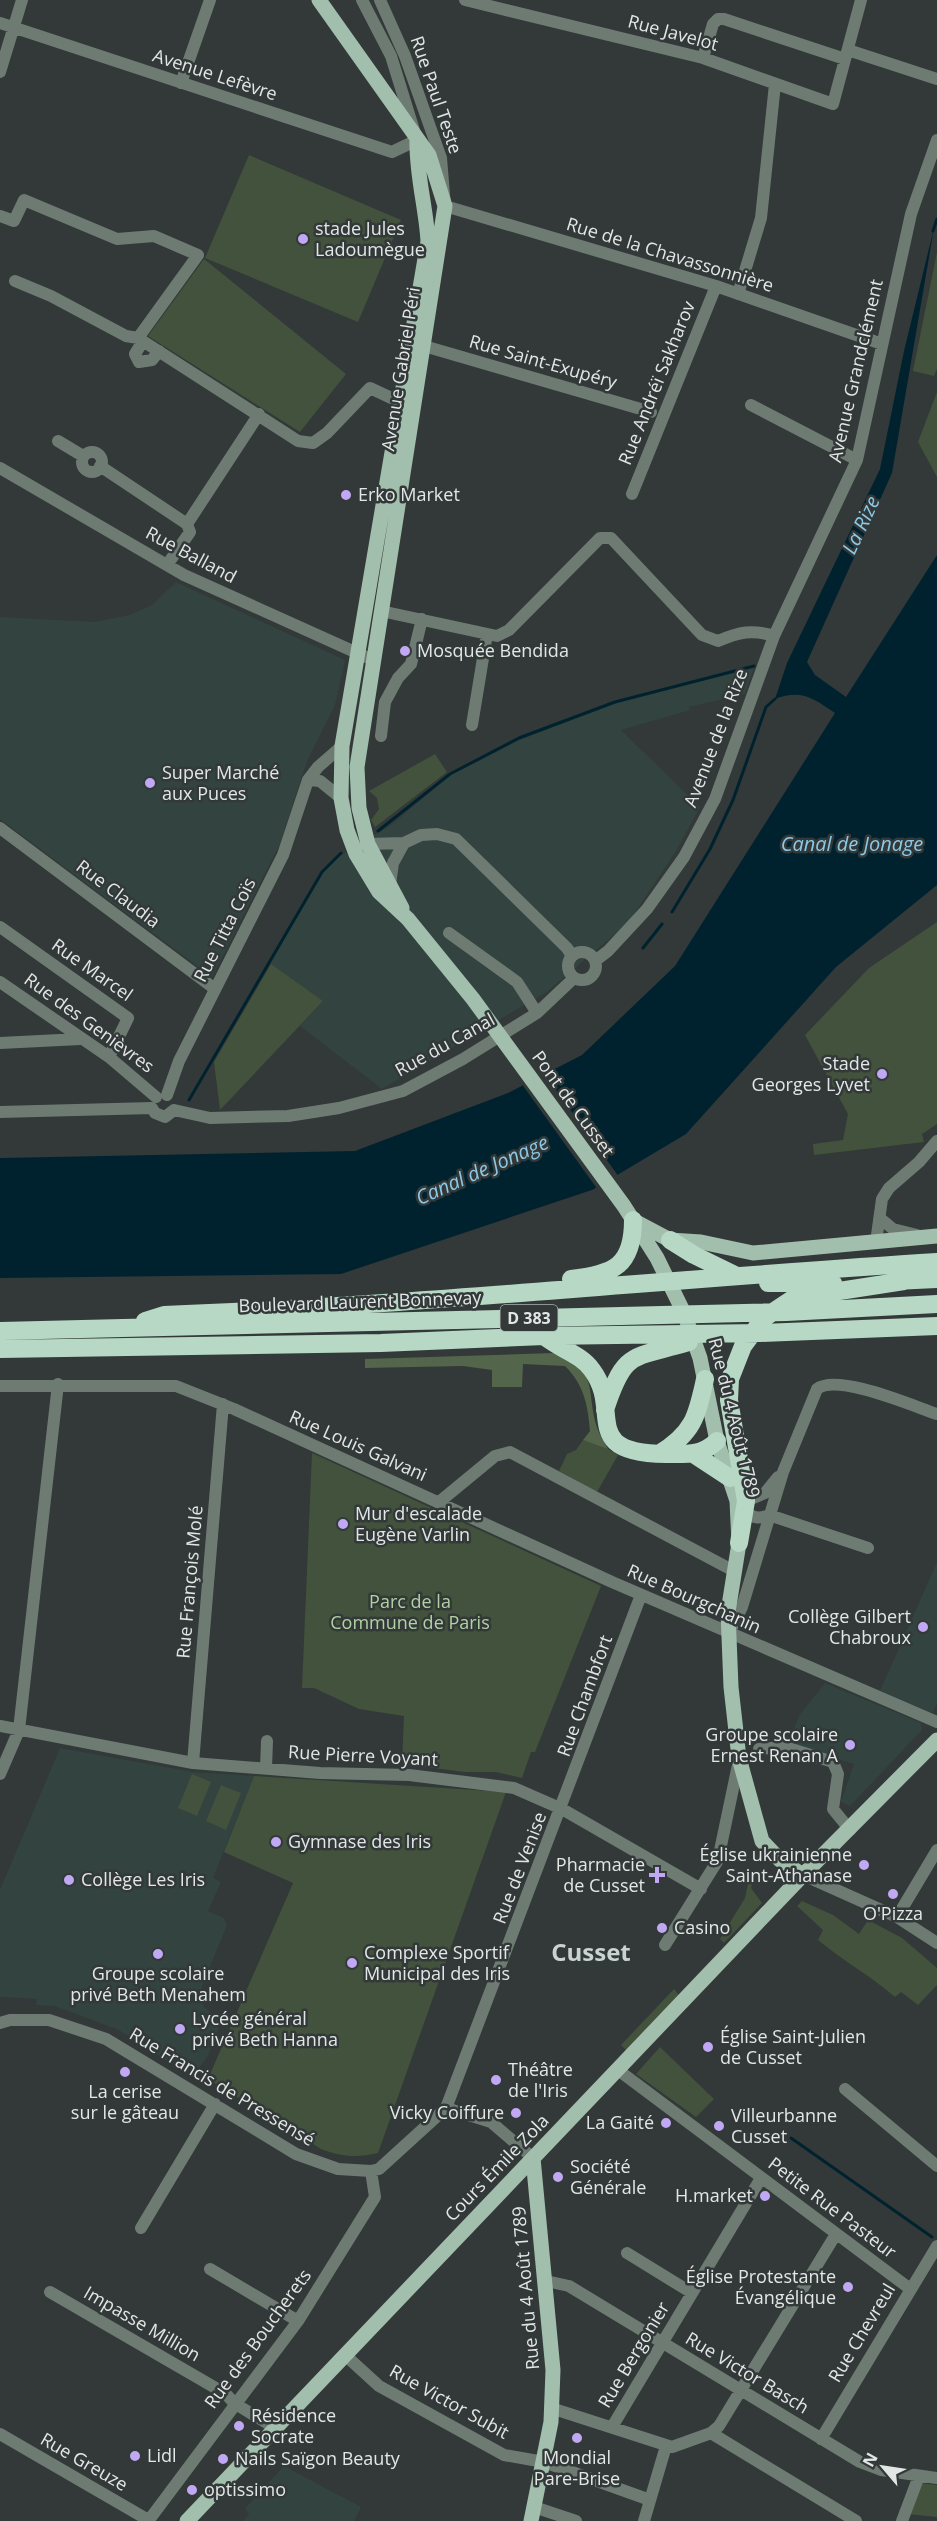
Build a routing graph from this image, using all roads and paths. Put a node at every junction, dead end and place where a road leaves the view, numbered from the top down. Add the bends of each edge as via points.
1 (22, 0) edge
2 (210, 0) edge
3 (319, 0) edge
4 (363, 0) edge
5 (380, 0) edge
6 (465, 0) edge
7 (858, 1) edge
8 (0, 23) edge
9 (13, 27) junction
10 (847, 55) junction
11 (703, 58) junction
12 (0, 72) edge
13 (937, 79) edge
14 (181, 83) junction
15 (775, 84) junction
16 (417, 140) junction
17 (937, 140) edge
18 (445, 206) junction
19 (0, 216) edge
20 (15, 281) dead end
21 (716, 286) junction
22 (738, 294) junction
23 (140, 340) junction
24 (882, 344) junction
25 (424, 346) junction
26 (159, 351) junction
27 (402, 403) junction
28 (751, 405) dead end
29 (651, 412) dead end
30 (258, 414) junction
31 (58, 441) dead end
32 (857, 460) junction
33 (0, 468) edge
34 (632, 494) dead end
35 (187, 524) junction
36 (377, 546) junction
37 (168, 565) junction
38 (381, 611) junction
39 (422, 619) junction
40 (487, 634) junction
41 (774, 636) junction
42 (366, 657) junction
43 (471, 725) dead end
44 (381, 736) dead end
45 (342, 746) junction
46 (308, 780) junction
47 (341, 798) junction
48 (0, 828) edge
49 (362, 843) junction
50 (404, 843) junction
51 (390, 885) junction
52 (408, 919) junction
53 (0, 927) edge
54 (449, 933) dead end
55 (572, 956) junction
56 (595, 961) junction
57 (574, 978) junction
58 (0, 982) edge
59 (215, 989) junction
60 (537, 1013) junction
61 (80, 1039) junction
62 (0, 1043) edge
63 (109, 1057) junction
64 (158, 1100) junction
65 (174, 1110) junction
66 (0, 1112) edge
67 (937, 1141) edge
68 (628, 1213) junction
69 (881, 1219) junction
70 (670, 1240) junction
71 (936, 1241) edge
72 (876, 1242) junction
73 (937, 1262) edge
74 (700, 1279) junction
75 (937, 1279) edge
76 (904, 1281) junction
77 (410, 1303) junction
78 (937, 1304) edge
79 (937, 1326) edge
80 (120, 1329) junction
81 (0, 1331) edge
82 (709, 1334) junction
83 (543, 1336) junction
84 (0, 1349) edge
85 (705, 1379) junction
86 (58, 1384) junction
87 (0, 1386) edge
88 (223, 1404) junction
89 (605, 1412) junction
90 (937, 1414) edge
91 (717, 1441) junction
92 (659, 1454) junction
93 (695, 1455) junction
94 (783, 1472) junction
95 (730, 1478) junction
96 (765, 1493) junction
97 (438, 1503) junction
98 (745, 1507) junction
99 (771, 1509) junction
100 (739, 1543) junction
101 (868, 1548) dead end
102 (734, 1571) junction
103 (641, 1595) junction
104 (729, 1634) junction
105 (937, 1722) edge
106 (0, 1726) edge
107 (19, 1730) junction
108 (937, 1740) edge
109 (267, 1741) dead end
110 (759, 1749) dead end
111 (740, 1758) junction
112 (194, 1763) junction
113 (266, 1768) junction
114 (0, 1774) edge
115 (562, 1809) junction
116 (849, 1830) junction
117 (937, 1850) edge
118 (803, 1875) junction
119 (701, 1889) junction
120 (897, 1917) junction
121 (937, 1943) edge
122 (665, 1945) dead end
123 (0, 2023) edge
124 (618, 2070) junction
125 (845, 2089) dead end
126 (215, 2104) junction
127 (446, 2108) junction
128 (533, 2158) junction
129 (937, 2166) edge
130 (371, 2171) junction
131 (761, 2178) junction
132 (141, 2228) dead end
133 (836, 2234) junction
134 (937, 2246) edge
135 (627, 2253) dead end
136 (210, 2269) dead end
137 (546, 2281) junction
138 (909, 2288) junction
139 (50, 2292) dead end
140 (692, 2293) junction
141 (298, 2321) junction
142 (662, 2343) junction
143 (345, 2355) junction
144 (741, 2389) junction
145 (234, 2403) junction
146 (552, 2408) junction
147 (612, 2427) junction
148 (275, 2428) junction
149 (711, 2433) junction
150 (0, 2434) edge
151 (820, 2439) junction
152 (666, 2446) junction
153 (544, 2463) junction
154 (919, 2475) junction
155 (937, 2478) edge
156 (650, 2500) junction
157 (533, 2514) edge
158 (149, 2521) edge
159 (187, 2521) edge
160 (576, 2521) edge
161 (644, 2521) edge
162 (856, 2521) edge
163 (902, 2521) edge

1 - 9 street
2 - 14 street
3 - 16 main road, Avenue Gabriel Péri
4 - 16 street, Rue Paul Teste via 392,56
5 - 18 street, Rue Paul Teste via 405,56 441,158
6 - 11 street, Rue Javelot
7 - 10 street
8 - 9 street, Avenue Lefèvre
9 - 12 street
9 - 14 street, Avenue Lefèvre
10 - 11 street via 718,19
10 - 13 street
10 - 15 street, Rue Javelot via 833,104
11 - 15 street, Rue Javelot
14 - 16 street, Avenue Lefèvre via 392,152
15 - 22 street via 761,218
16 - 18 main road, Avenue Gabriel Péri via 429,154
16 - 27 main road, Avenue Gabriel Péri via 416,165 426,206 428,241
17 - 24 street, Avenue Grandclément via 911,214
18 - 21 street, Rue de la Chavassonnière
18 - 25 main road, Avenue Gabriel Péri
19 - 23 street via 14,221 24,200 117,239 154,236 198,255
20 - 23 street
21 - 22 street, Rue de la Chavassonnière
21 - 34 street, Rue Andréï Sakharov
22 - 24 street, Rue de la Chavassonnière
23 - 26 street
23 - 26 street via 135,354 139,362 152,360
24 - 32 street, Avenue Grandclément
25 - 29 street, Rue Saint-Exupéry
25 - 38 main road, Avenue Gabriel Péri
26 - 30 street
27 - 30 street via 370,388 313,443 298,441
27 - 36 main road, Avenue Gabriel Péri
28 - 32 street
30 - 35 street
31 - 35 street via 83,456 87,471 93,472 100,466
32 - 41 street, Avenue Grandclément
33 - 37 street, Rue Balland
35 - 37 street via 190,531
36 - 38 main road, Avenue Gabriel Péri via 381,560 374,602
36 - 42 main road, Avenue Gabriel Péri
37 - 42 street, Rue Balland
38 - 39 street
38 - 42 main road, Avenue Gabriel Péri
39 - 40 street
39 - 44 street via 411,664 385,702
40 - 41 street via 497,636 509,630 600,538 611,538 702,635 718,641 741,631
40 - 43 street
41 - 56 street, Avenue de la Rize via 716,799 684,857 647,909
42 - 45 main road, Avenue Gabriel Péri
42 - 49 main road, Avenue Gabriel Péri via 357,767
45 - 46 street, Rue Titta Coïs
45 - 47 main road, Avenue Gabriel Péri
46 - 47 street via 320,781
46 - 59 street, Rue Titta Coïs via 283,855
47 - 49 main road, Avenue Gabriel Péri via 346,830
48 - 59 street, Rue Claudia
49 - 50 street
49 - 51 main road
49 - 52 main road via 379,892
50 - 51 street via 393,863
50 - 55 street via 421,835 456,839
51 - 52 main road
52 - 68 main road, Pont de Cusset via 491,1024
53 - 63 street, Rue Marcel via 128,1018
54 - 60 street via 517,982
55 - 56 street via 585,953
55 - 57 street via 568,970
56 - 57 street via 596,970 591,978
57 - 60 street, Rue du Canal
58 - 61 street, Rue des Genièvres
59 - 64 street, Rue Titta Coïs
60 - 65 street, Rue du Canal via 403,1091 339,1108 288,1116 216,1118
61 - 62 street
61 - 63 street, Rue des Genièvres
63 - 64 street, Rue des Genièvres
64 - 65 street via 172,1098
64 - 65 street, Rue du Canal via 159,1116 165,1117
64 - 66 street
67 - 69 street via 889,1188 882,1199
68 - 70 main road
68 - 77 highway via 633,1237 620,1266 593,1276 428,1293
68 - 85 main road, Rue du 4 Août 1789 via 684,1313
69 - 71 street via 893,1228
69 - 72 street
70 - 72 main road via 753,1253
70 - 76 highway via 715,1266 764,1282
71 - 72 main road
71 - 74 highway
73 - 74 highway
74 - 77 highway
75 - 76 highway
76 - 98 highway via 794,1298 764,1318 753,1331 730,1379 729,1400
77 - 80 highway via 164,1315
78 - 80 highway, Boulevard Laurent Bonnevay / D 383 via 786,1312
79 - 82 highway, D 383
80 - 81 highway, Boulevard Laurent Bonnevay / D 383
82 - 83 highway, D 383
82 - 89 highway via 630,1360 616,1378
83 - 84 highway, D 383 via 381,1343
83 - 89 highway via 591,1368
85 - 91 main road, Rue du 4 Août 1789
85 - 92 highway via 699,1408 688,1431
86 - 87 street, Rue Louis Galvani
86 - 88 street, Rue Louis Galvani via 176,1386
86 - 107 street
88 - 97 street, Rue Louis Galvani
88 - 112 street, Rue François Molé
89 - 92 highway via 608,1430 620,1444 634,1452
90 - 94 street via 851,1386 822,1385 812,1397
91 - 93 highway
91 - 95 main road, Rue du 4 Août 1789
92 - 93 highway
93 - 95 highway
94 - 96 street
94 - 99 street
95 - 100 main road, Rue du 4 Août 1789 via 737,1501
96 - 98 street
96 - 99 street via 772,1497
97 - 102 street, Rue Louis Galvani via 495,1455 510,1452
97 - 103 street, Rue Bourgchanin
98 - 99 street via 752,1517 761,1518
98 - 100 highway
99 - 101 street
99 - 104 street via 742,1606
100 - 102 main road, Rue du 4 Août 1789
102 - 104 main road, Rue du 4 Août 1789
103 - 104 street, Rue Bourgchanin
103 - 115 street, Rue Chambfort
104 - 105 street, Rue Bourgchanin
104 - 111 main road, Rue du 4 Août 1789
106 - 107 street, Rue Pierre Voyant
107 - 112 street, Rue Pierre Voyant
107 - 114 street
108 - 116 main road, Cours Émile Zola
109 - 113 street
110 - 116 street via 785,1747 833,1762 838,1774 833,1809
111 - 118 main road via 762,1841 780,1860
111 - 119 street, Rue du 4 Août 1789 via 718,1860
112 - 113 street, Rue Pierre Voyant
113 - 115 street, Rue Pierre Voyant via 498,1784 534,1794
115 - 119 street, Rue Pierre Voyant
115 - 127 street, Rue de Venise
116 - 118 main road, Cours Émile Zola
117 - 120 street
118 - 120 street
118 - 124 main road, Cours Émile Zola
119 - 122 street, Rue du 4 Août 1789
120 - 121 street
123 - 126 street, Rue Francis de Pressensé via 49,2020 75,2028 130,2052
124 - 128 main road, Cours Émile Zola
124 - 131 street, Petite Rue Pasteur
125 - 129 street
126 - 130 street, Rue Francis de Pressensé via 314,2162 338,2169
126 - 132 street
127 - 128 street via 491,2122
127 - 130 street via 386,2164
128 - 137 main road, Rue du 4 Août 1789
128 - 143 main road, Cours Émile Zola
130 - 141 street, Rue des Boucherets via 375,2197
131 - 133 street, Petite Rue Pasteur
131 - 140 street, Rue Bergonier
133 - 138 street, Petite Rue Pasteur
133 - 144 street
134 - 138 street, Rue Chevreul
135 - 140 street
136 - 141 street
137 - 142 street, Rue Victor Basch via 569,2286
137 - 146 main road, Rue du 4 Août 1789 via 553,2344
138 - 151 street, Rue Chevreul
139 - 145 street, Impasse Million via 226,2394
140 - 142 street, Rue Bergonier
141 - 145 street, Rue des Boucherets
142 - 144 street, Rue Victor Basch
142 - 147 street, Rue Bergonier
143 - 148 main road, Cours Émile Zola
143 - 153 street, Rue Victor Subit via 379,2386 504,2454
144 - 149 street
144 - 151 street, Rue Victor Basch
145 - 148 street, Impasse Million
145 - 158 street, Rue des Boucherets
146 - 147 street
146 - 153 main road, Rue du 4 Août 1789
147 - 152 street
148 - 159 main road, Cours Émile Zola
149 - 152 street
149 - 162 street
150 - 158 street, Rue Greuze
151 - 154 street, Rue Victor Basch via 881,2470
152 - 156 street
153 - 156 street, Rue Victor Subit
153 - 157 main road, Rue du 4 Août 1789
154 - 155 street, Rue Victor Basch
154 - 163 street
156 - 161 street
157 - 160 street

